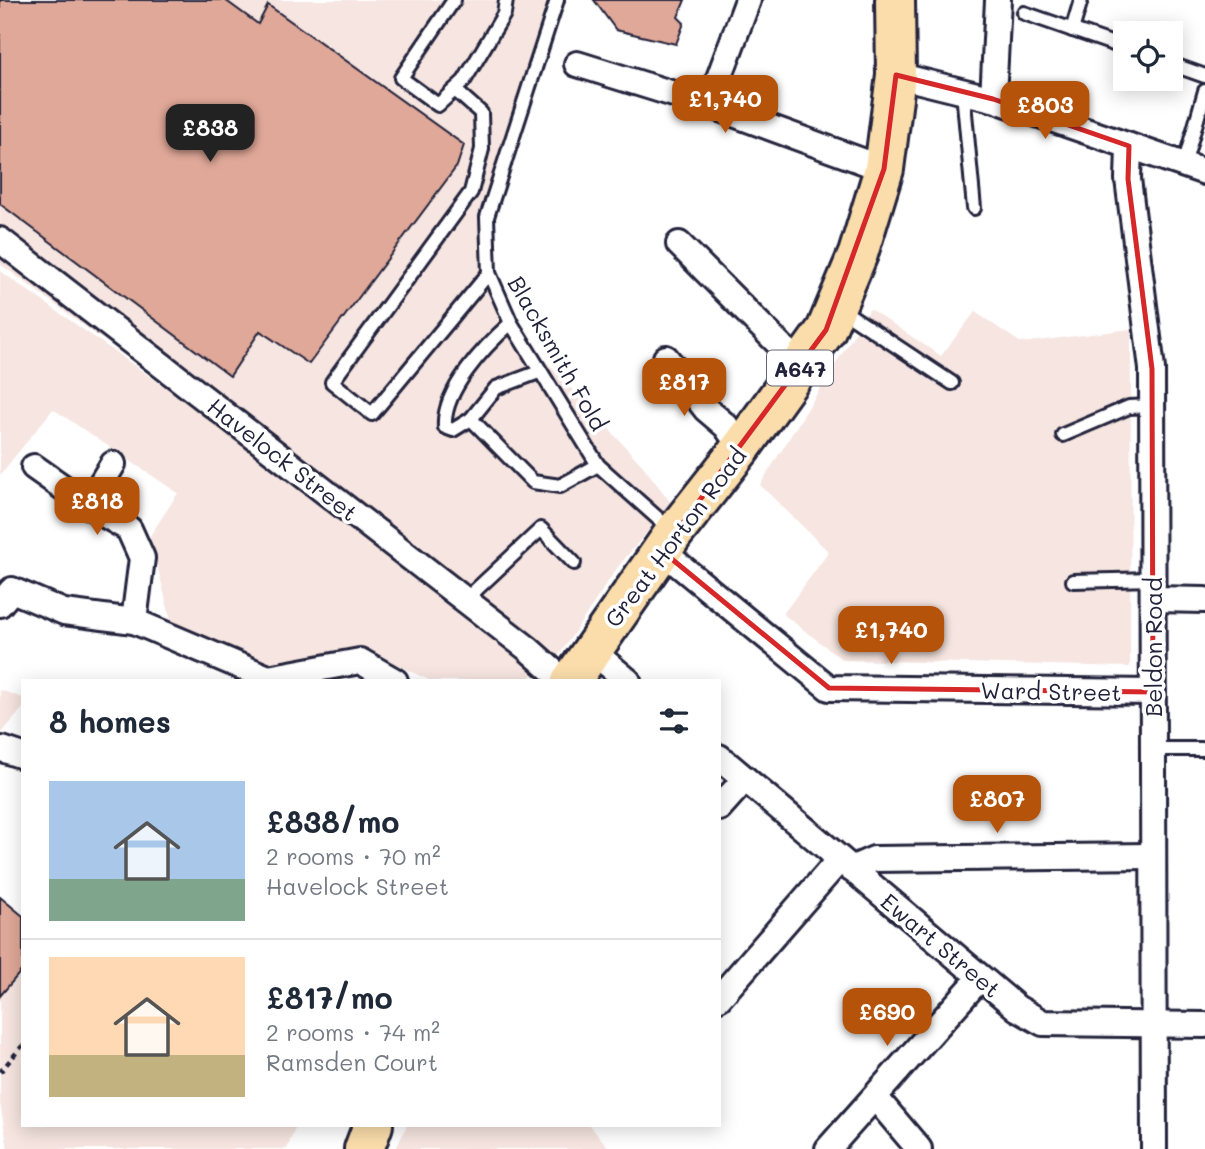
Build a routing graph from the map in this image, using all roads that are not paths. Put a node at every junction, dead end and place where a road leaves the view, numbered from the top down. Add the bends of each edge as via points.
1 (454, 0) edge
2 (506, 0) edge
3 (557, 0) edge
4 (747, 0) edge
5 (895, 0) edge
6 (998, 0) edge
7 (1081, 0) edge
8 (1024, 13) dead end
9 (1072, 30) junction
10 (1113, 44) edge
11 (577, 64) dead end
12 (1183, 68) edge
13 (896, 75) junction
14 (1205, 76) edge
15 (455, 90) junction
16 (1205, 91) edge
17 (963, 92) junction
18 (993, 99) junction
19 (709, 105) junction
20 (1129, 146) junction
21 (884, 169) junction
22 (1195, 169) edge
23 (974, 208) dead end
24 (0, 240) edge
25 (679, 244) dead end
26 (489, 273) junction
27 (836, 306) junction
28 (510, 323) junction
29 (666, 358) dead end
30 (801, 366) junction
31 (539, 372) junction
32 (952, 383) dead end
33 (1153, 406) junction
34 (471, 419) junction
35 (1063, 435) dead end
36 (741, 448) junction
37 (113, 464) dead end
38 (598, 465) junction
39 (34, 467) dead end
40 (88, 505) junction
41 (668, 542) junction
42 (574, 562) dead end
43 (1073, 581) dead end
44 (1153, 589) junction
45 (466, 600) junction
46 (1205, 600) edge
47 (0, 604) edge
48 (134, 621) junction
49 (581, 665) edge
50 (267, 679) edge
51 (392, 679) edge
52 (562, 679) edge
53 (622, 679) edge
54 (1153, 692) junction
55 (1153, 749) junction
56 (1205, 749) edge
57 (721, 759) edge
58 (745, 779) junction
59 (721, 806) edge
60 (1153, 856) junction
61 (845, 864) junction
62 (980, 978) junction
63 (721, 997) edge
64 (1154, 1024) junction
65 (1205, 1026) edge
66 (874, 1097) junction
67 (372, 1127) edge
68 (364, 1149) edge
69 (828, 1149) edge
70 (919, 1149) edge
71 (1154, 1149) edge

1 - 15 lane via 401,78 438,104
2 - 15 lane via 504,15
3 - 26 lane, Blacksmith Fold via 487,217
4 - 19 street
5 - 13 main road, Great Horton Road / A647
6 - 18 street
7 - 9 lane
8 - 9 lane
9 - 10 lane
11 - 19 street
12 - 14 lane
13 - 17 street
13 - 21 main road, Great Horton Road / A647
15 - 26 lane via 481,113 482,149 471,192 332,382 372,414
16 - 22 lane
17 - 18 street
17 - 23 lane
18 - 20 street
19 - 21 street
20 - 22 street
20 - 33 street, Beldon Road via 1128,179
21 - 27 main road, Great Horton Road / A647 via 858,254
24 - 45 street, Havelock Street
25 - 30 street
26 - 28 lane, Blacksmith Fold
27 - 30 main road, Great Horton Road / A647
27 - 32 lane
28 - 31 lane, Blacksmith Fold
28 - 34 lane via 485,346 444,413 445,427 453,430
29 - 36 street
30 - 36 main road, Great Horton Road / A647
31 - 34 lane via 496,388
31 - 38 lane, Blacksmith Fold
33 - 35 lane via 1129,407
33 - 44 street, Beldon Road
34 - 38 lane via 533,482 560,486
36 - 41 main road, Great Horton Road / A647
37 - 40 street
38 - 41 lane, Blacksmith Fold
39 - 40 street
40 - 48 street via 129,529 142,558
41 - 49 main road, Great Horton Road / A647
41 - 54 street, Ward Street via 829,688
42 - 45 lane via 541,529
43 - 44 lane
44 - 46 street
44 - 54 street, Beldon Road
45 - 52 street, Havelock Street
47 - 48 street via 12,590 64,612
48 - 50 street
49 - 53 street
50 - 51 street via 360,661
54 - 55 street, Beldon Road
55 - 56 lane
55 - 60 street, Beldon Road
57 - 58 street, Ewart Street
58 - 59 street
58 - 61 street, Ewart Street
60 - 61 street via 874,859
60 - 64 street, Beldon Road
61 - 62 street, Ewart Street
61 - 63 street
62 - 64 street, Ewart Street via 1017,1009 1043,1023
62 - 66 street
64 - 65 street, Ewart Street
64 - 71 street, Beldon Road
66 - 69 street
66 - 70 street
67 - 68 main road

